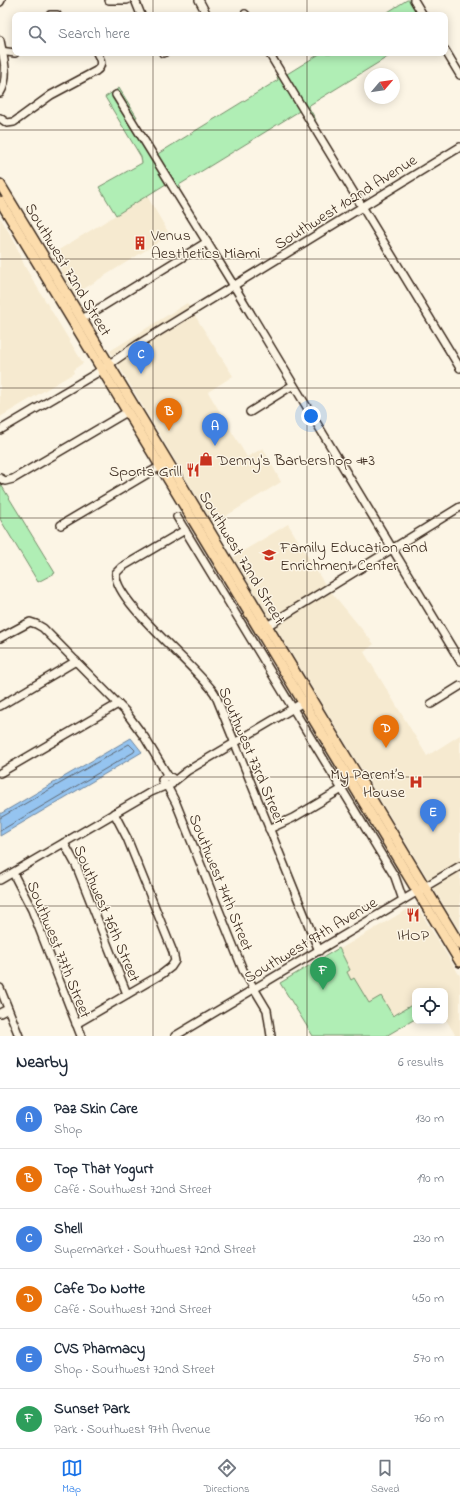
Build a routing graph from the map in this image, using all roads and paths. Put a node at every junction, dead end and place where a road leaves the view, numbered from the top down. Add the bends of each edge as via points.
1 (109, 0) edge
2 (127, 0) edge
3 (135, 0) edge
4 (198, 0) edge
5 (414, 0) edge
6 (140, 12) edge
7 (205, 12) edge
8 (422, 12) edge
9 (0, 40) edge
10 (1, 51) edge
11 (12, 53) edge
12 (448, 55) edge
13 (98, 56) edge
14 (271, 56) edge
15 (460, 75) edge
16 (0, 93) edge
17 (116, 95) dead end
18 (0, 118) edge
19 (460, 147) edge
20 (0, 184) edge
21 (0, 201) edge
22 (362, 207) junction
23 (206, 242) junction
24 (26, 244) junction
25 (42, 253) junction
26 (234, 286) junction
27 (82, 319) junction
28 (106, 367) junction
29 (460, 368) edge
30 (293, 385) junction
31 (127, 412) junction
32 (250, 412) dead end
33 (0, 430) edge
34 (164, 464) junction
35 (2, 480) edge
36 (460, 507) edge
37 (177, 517) dead end
38 (61, 525) dead end
39 (185, 530) junction
40 (391, 548) junction
41 (263, 628) junction
42 (0, 638) edge
43 (76, 661) junction
44 (460, 661) edge
45 (460, 686) edge
46 (307, 700) junction
47 (118, 704) junction
48 (431, 704) dead end
49 (0, 706) edge
50 (293, 708) junction
51 (235, 742) junction
52 (0, 773) edge
53 (167, 781) junction
54 (342, 789) junction
55 (114, 813) junction
56 (269, 829) junction
57 (64, 843) junction
58 (460, 866) edge
59 (12, 873) junction
60 (0, 880) edge
61 (421, 890) junction
62 (403, 900) junction
63 (460, 945) edge
64 (318, 951) junction
65 (460, 962) edge
66 (0, 988) edge
67 (254, 989) junction
68 (127, 994) junction
69 (8, 1009) junction
70 (0, 1013) edge
71 (76, 1024) junction
72 (19, 1036) edge
73 (81, 1036) edge
74 (175, 1036) edge
75 (271, 1036) edge

1 - 2 street
3 - 6 street
4 - 7 street
5 - 8 street
9 - 10 street
10 - 11 street
10 - 16 street via 6,73
12 - 15 street
13 - 18 street via 101,64 96,72 51,96 14,122 7,123
14 - 22 street
17 - 23 street
19 - 22 street, Southwest 102nd Avenue
20 - 25 main road, Southwest 72nd Street
21 - 24 main road, Southwest 72nd Street
22 - 26 street, Southwest 102nd Avenue
22 - 29 street
23 - 26 street
23 - 27 street
24 - 25 main road
24 - 28 main road, Southwest 72nd Street
25 - 27 main road, Southwest 72nd Street
26 - 28 street, Southwest 102nd Avenue
26 - 30 street
27 - 28 main road, Southwest 72nd Street
28 - 31 main road, Southwest 72nd Street
28 - 33 street, Southwest 102nd Avenue
28 - 34 main road, Southwest 72nd Street
30 - 32 street
30 - 40 street
31 - 34 main road, Southwest 72nd Street
31 - 35 street via 13,479
34 - 38 street
34 - 41 main road, Southwest 72nd Street
36 - 40 street
37 - 39 street
39 - 50 street
39 - 51 street, Southwest 73rd Street via 122,567 116,573 118,585 137,611 208,684
40 - 41 street
40 - 44 street
41 - 46 main road, Southwest 72nd Street
42 - 43 street, Southwest 74th Street via 24,624 33,622 43,628
43 - 47 street, Southwest 74th Street
43 - 49 street
45 - 48 street
46 - 50 street
46 - 61 main road, Southwest 72nd Street
47 - 52 street
47 - 53 street, Southwest 74th Street via 142,734
50 - 51 street
50 - 54 street
51 - 53 street
51 - 56 street, Southwest 73rd Street
53 - 55 street
53 - 67 street, Southwest 74th Street via 243,970
54 - 56 street
54 - 62 street via 395,877
55 - 57 street
55 - 68 street via 130,844 175,961 165,972
56 - 64 street, Southwest 73rd Street
57 - 59 street
57 - 68 street, Southwest 76th Street via 76,865
58 - 61 street, Southwest 97th Avenue
59 - 60 street
59 - 71 street, Southwest 77th Street via 32,910
61 - 62 street, Southwest 97th Avenue
61 - 63 main road, Southwest 72nd Street
61 - 65 main road, Southwest 72nd Street
62 - 64 street, Southwest 97th Avenue
64 - 67 street, Southwest 97th Avenue
66 - 69 street
67 - 74 street, Southwest 97th Avenue
67 - 75 street, Southwest 74th Street via 267,1010
68 - 71 street
69 - 70 street
69 - 72 street
71 - 73 street, Southwest 77th Street

